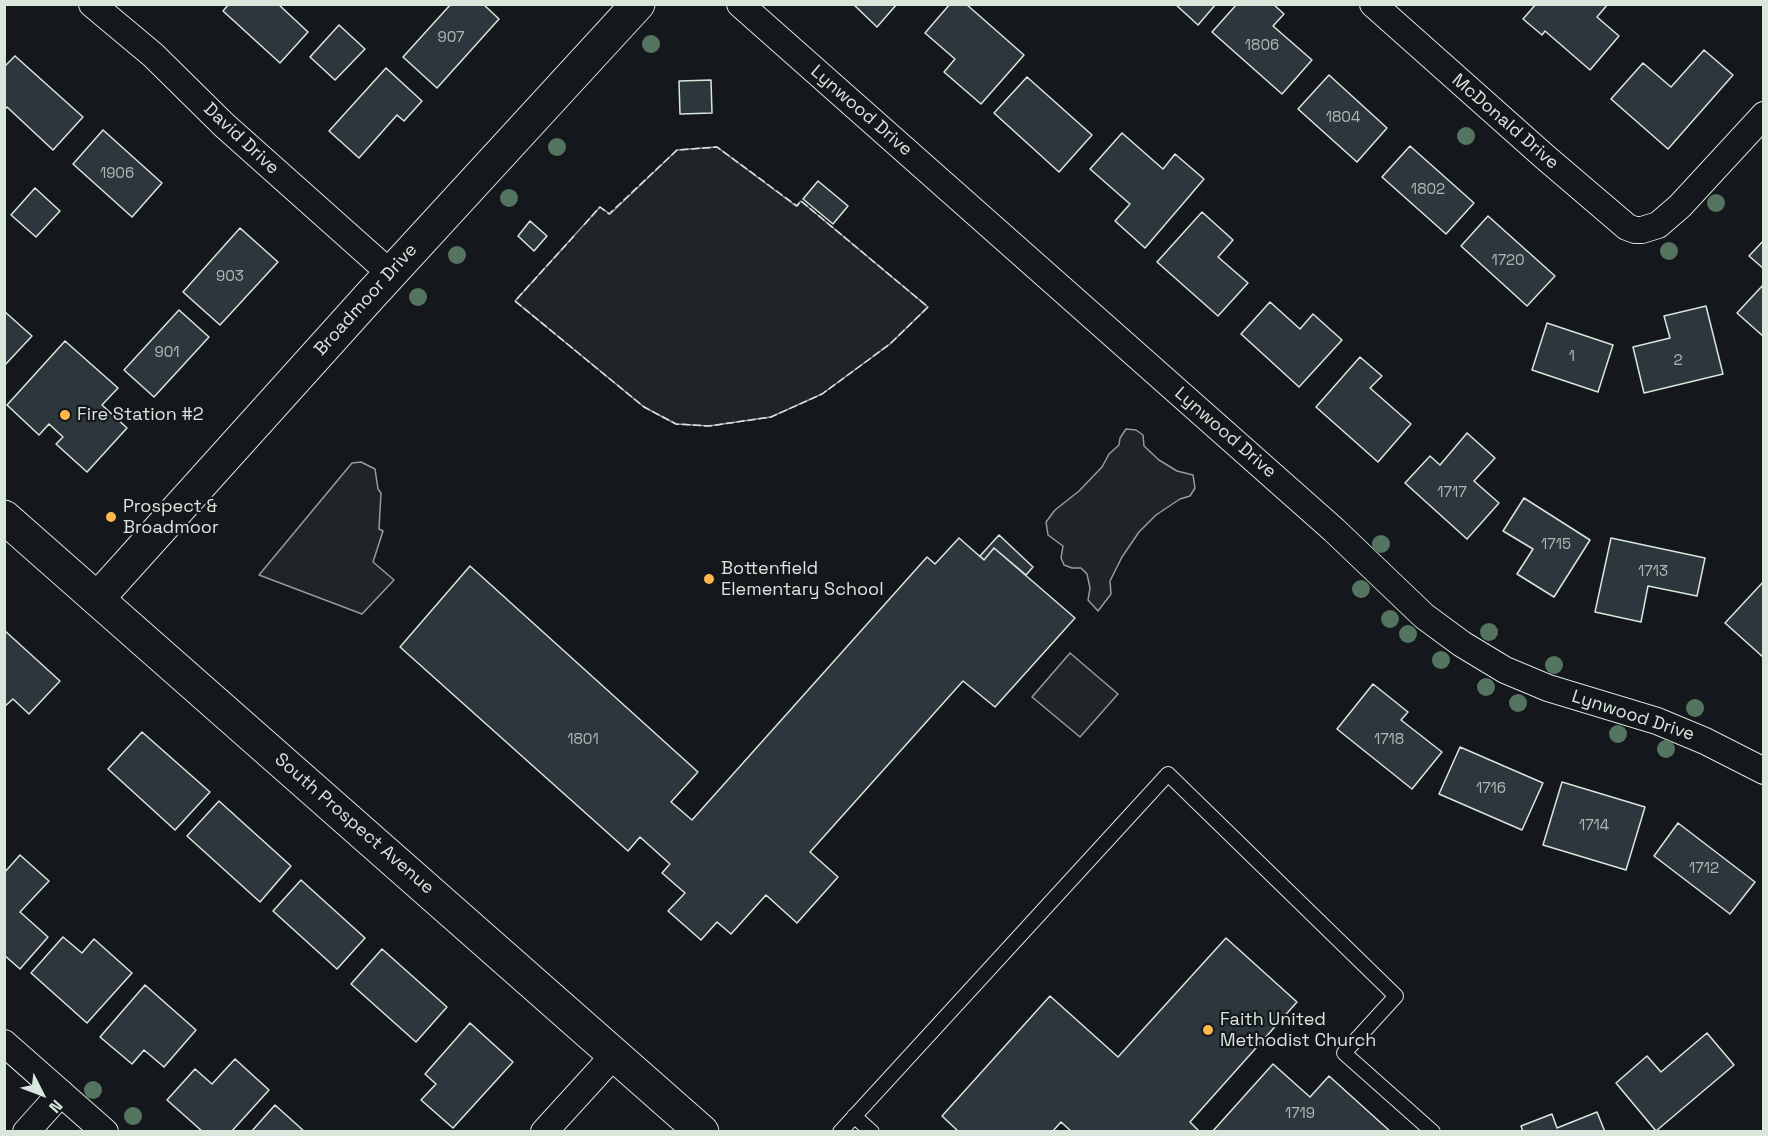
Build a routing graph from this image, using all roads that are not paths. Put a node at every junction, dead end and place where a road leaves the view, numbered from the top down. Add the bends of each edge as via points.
1 (92, 4) edge
2 (638, 4) edge
3 (740, 4) edge
4 (1373, 4) edge
5 (1764, 115) edge
6 (390, 273) junction
7 (4, 517) edge
8 (98, 598) junction
9 (1764, 771) edge
10 (4, 1042) edge
11 (615, 1054) junction
12 (62, 1093) junction
13 (854, 1116) junction
14 (26, 1131) edge
15 (105, 1131) edge
16 (544, 1131) edge
17 (702, 1131) edge
18 (840, 1131) edge
19 (872, 1131) edge
20 (1433, 1131) edge

1 - 6 street, David Drive
2 - 6 main road, Broadmoor Drive
3 - 9 street, Lynwood Drive via 1462,644 1548,688 1657,721
4 - 5 street, McDonald Drive via 1627,227 1642,230 1658,225
6 - 8 main road, Broadmoor Drive
7 - 8 main road, South Prospect Avenue
8 - 11 main road, South Prospect Avenue
10 - 12 street
11 - 16 street
11 - 17 main road, South Prospect Avenue
12 - 14 street
12 - 15 street
13 - 18 lane
13 - 19 lane
13 - 20 lane via 1168,774 1396,996 1344,1053

